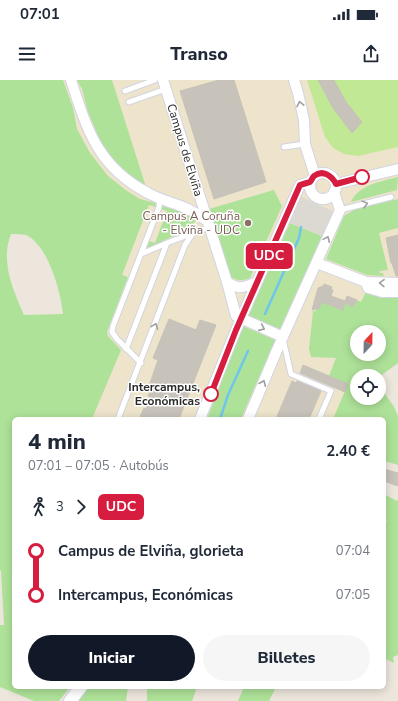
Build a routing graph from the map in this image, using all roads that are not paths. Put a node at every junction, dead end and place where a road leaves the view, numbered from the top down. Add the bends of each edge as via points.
1 (71, 80) edge
2 (155, 80) edge
3 (294, 80) edge
4 (164, 85) edge
5 (125, 91) dead end
6 (129, 102) dead end
7 (306, 144) junction
8 (284, 147) dead end
9 (398, 168) edge
10 (313, 179) junction
11 (335, 188) junction
12 (391, 197) dead end
13 (160, 198) junction
14 (340, 210) junction
15 (208, 223) junction
16 (193, 232) junction
17 (168, 243) junction
18 (141, 254) junction
19 (317, 262) junction
20 (227, 282) junction
21 (257, 282) junction
22 (366, 282) junction
23 (398, 283) edge
24 (398, 292) edge
25 (241, 319) junction
26 (283, 337) junction
27 (126, 349) junction
28 (141, 362) junction
29 (119, 417) edge
30 (201, 417) edge
31 (249, 417) edge
32 (320, 417) edge
33 (79, 689) edge
34 (70, 701) edge

1 - 13 street, Campus de Elviña via 82,116 104,158 131,184
2 - 5 lane
7 -> 3 street via 304,120
4 - 6 lane
4 - 15 street, Campus de Elviña
7 - 8 lane
7 - 10 street
9 - 11 street
10 - 11 street via 321,173 328,174 333,178
10 - 11 street via 310,187 312,194 318,198 325,199
10 - 21 street via 300,185
11 - 14 street
14 -> 12 lane
13 - 15 street, Campus de Elviña via 187,209
13 - 18 lane
19 -> 14 street
15 - 16 lane
15 - 20 street, Campus de Elviña
16 - 17 lane
28 -> 16 lane via 185,245
17 - 18 lane
17 - 27 lane
18 - 27 lane via 112,332
19 - 22 street
19 - 26 street
20 - 21 street via 243,288
20 - 25 street, Campus de Elviña via 236,316
21 - 25 street
23 -> 22 street
22 - 24 street via 368,288 374,291
25 -> 26 street
25 - 30 street
31 -> 26 street
26 - 32 lane via 291,374 331,391
27 - 28 lane
28 - 29 lane
33 - 34 street

